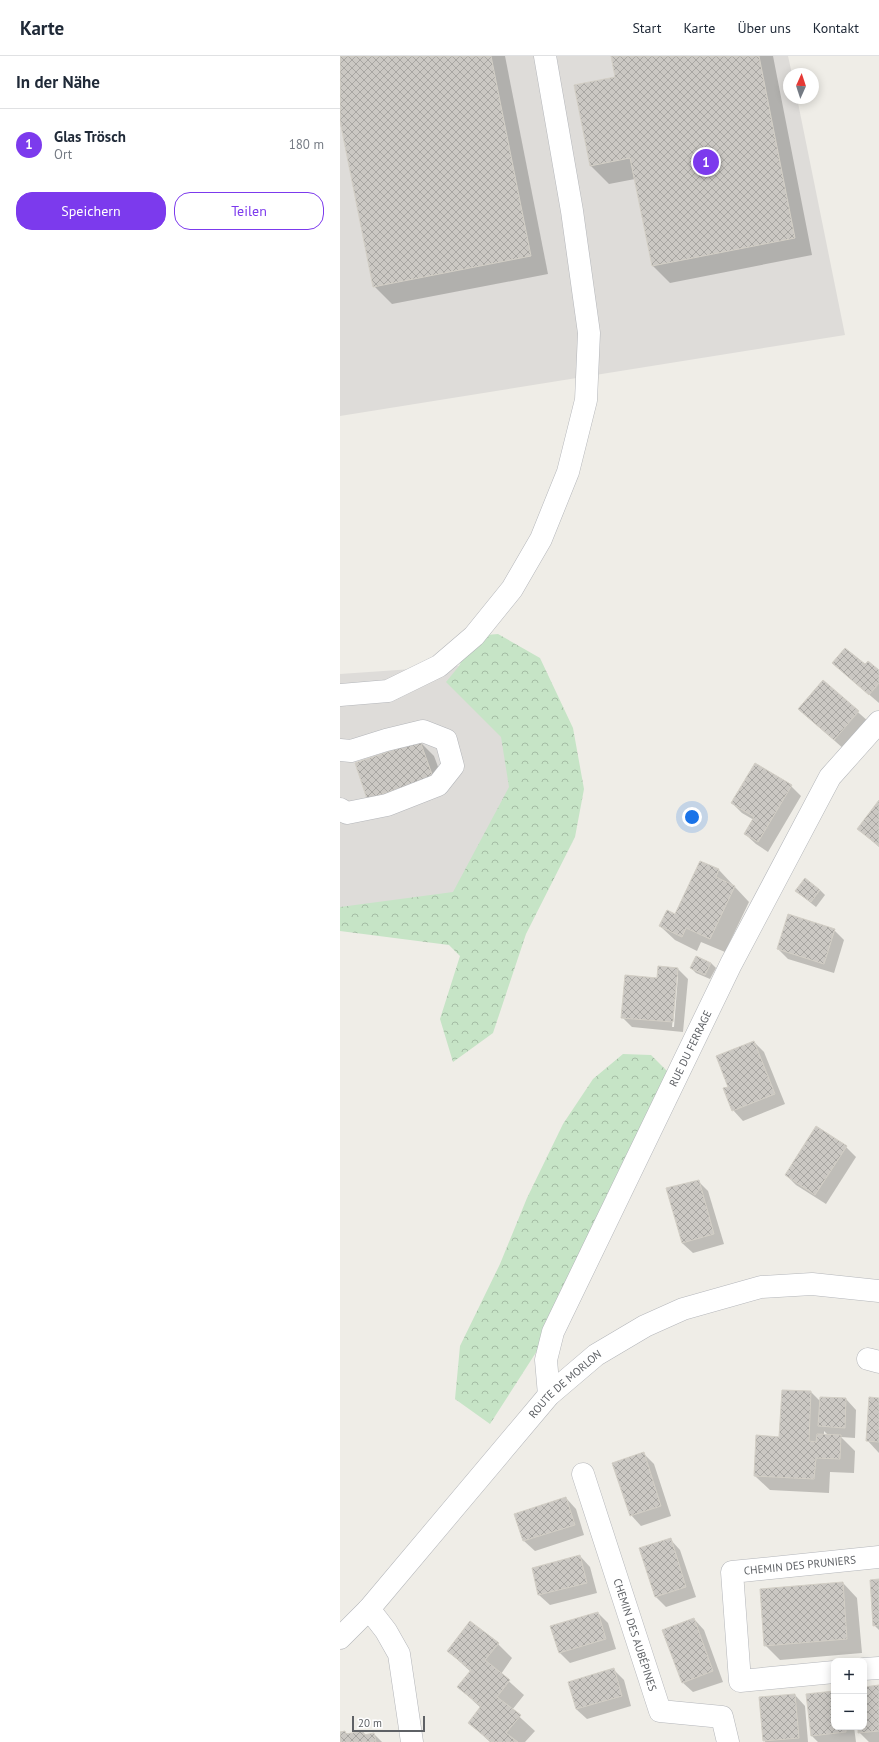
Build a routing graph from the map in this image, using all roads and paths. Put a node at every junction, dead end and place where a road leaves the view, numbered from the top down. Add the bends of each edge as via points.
1 (545, 56) edge
2 (340, 695) edge
3 (879, 722) edge
4 (340, 750) edge
5 (340, 809) edge
6 (879, 1291) edge
7 (550, 1396) junction
8 (583, 1474) dead end
9 (879, 1557) edge
10 (369, 1609) junction
11 (340, 1638) edge
12 (879, 1668) edge
13 (867, 1669) edge
14 (831, 1672) edge
15 (412, 1742) edge
16 (728, 1742) edge

1 - 2 street via 572,211 589,333 586,400 568,472 542,539 512,589 474,636 439,666 388,691
3 - 7 street, RUE DU FERRAGE via 830,777 727,970 553,1332 546,1360
4 - 5 street via 351,751 423,731 446,740 452,766 438,786 387,805 347,813
6 - 7 street, ROUTE DE MORLON via 812,1284 761,1287 683,1309 645,1326 596,1356
7 - 10 street, ROUTE DE MORLON
8 - 16 street, CHEMIN DES AUBÉPINES via 660,1711 722,1717
9 - 14 street, CHEMIN DES PRUNIERS via 732,1572 740,1681
10 - 11 street, ROUTE DE MORLON
10 - 15 street via 399,1654
12 - 13 street

